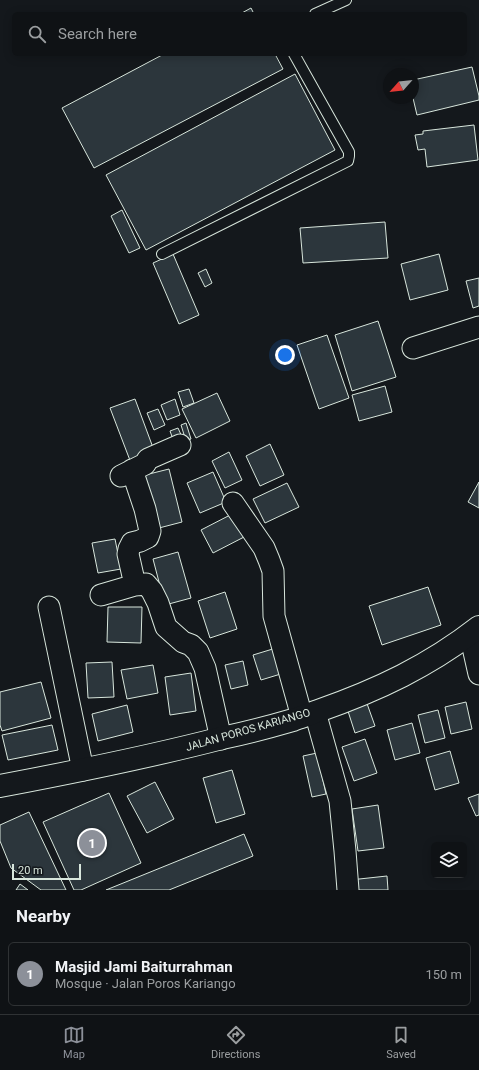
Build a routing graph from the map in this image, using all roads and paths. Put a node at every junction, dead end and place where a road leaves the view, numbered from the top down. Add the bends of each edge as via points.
1 (346, 0) edge
2 (319, 12) edge
3 (295, 56) edge
4 (162, 254) dead end
5 (479, 327) edge
6 (413, 348) dead end
7 (180, 445) dead end
8 (233, 503) dead end
9 (135, 585) junction
10 (101, 595) dead end
11 (49, 607) dead end
12 (474, 631) edge
13 (479, 674) edge
14 (308, 714) junction
15 (221, 739) junction
16 (83, 770) junction
17 (0, 786) edge
18 (348, 890) edge

1 - 2 lane
3 - 4 lane via 349,152 348,161
5 - 6 street
7 - 9 street via 148,459 145,464 127,473 145,509 150,531 148,537 132,543 129,549
8 - 14 street via 264,548 269,560 272,571 274,616
9 - 10 street
9 - 15 street via 146,584 152,590 166,627 198,652 205,668
11 - 16 street
12 - 13 street
12 - 14 main road, JALAN POROS KARIANGO via 402,677
14 - 15 main road, JALAN POROS KARIANGO
14 - 18 street via 340,801
15 - 16 main road, JALAN POROS KARIANGO
16 - 17 main road, JALAN POROS KARIANGO

